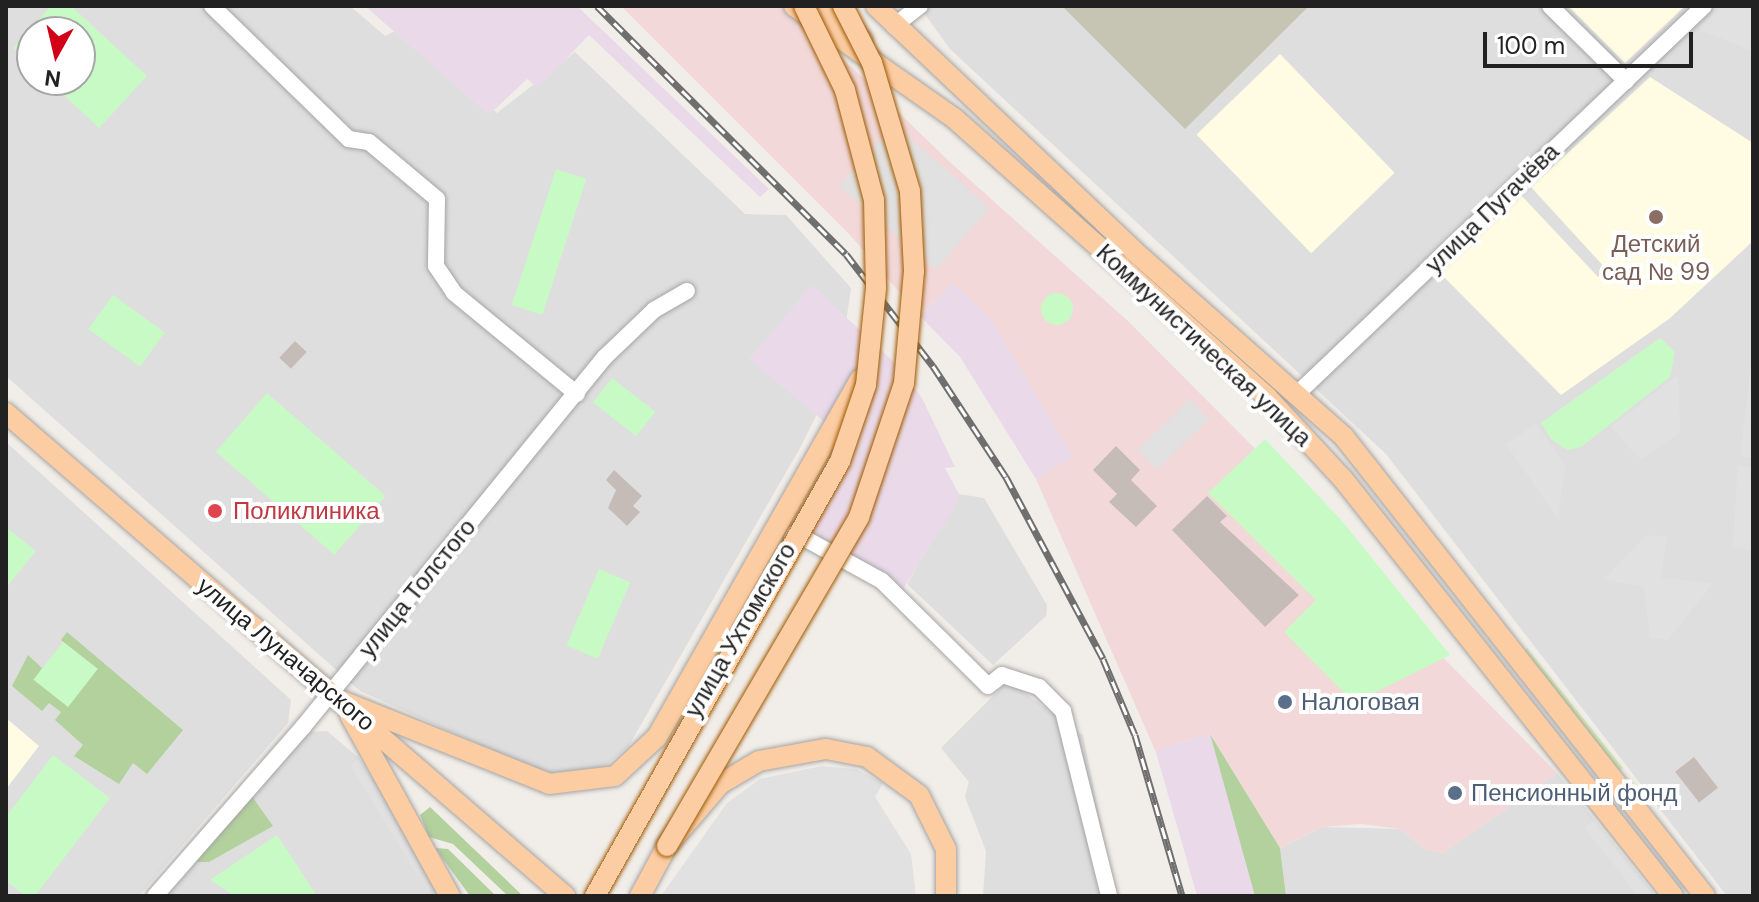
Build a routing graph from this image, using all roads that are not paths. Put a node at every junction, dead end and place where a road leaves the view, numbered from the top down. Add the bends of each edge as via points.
1 (212, 6) edge
2 (794, 6) edge
3 (804, 6) edge
4 (814, 6) edge
5 (875, 6) edge
6 (920, 6) edge
7 (1550, 6) edge
8 (1704, 6) edge
9 (843, 15) edge
10 (894, 26) junction
11 (1626, 81) junction
12 (931, 100) junction
13 (687, 291) dead end
14 (872, 349) junction
15 (577, 394) junction
16 (1297, 394) junction
17 (1279, 409) junction
18 (6, 413) edge
19 (336, 696) junction
20 (667, 846) junction
21 (529, 864) junction
22 (155, 896) edge
23 (450, 896) edge
24 (555, 896) edge
25 (565, 896) edge
26 (587, 896) edge
27 (595, 896) edge
28 (640, 896) edge
29 (946, 896) edge
30 (1109, 896) edge
31 (1673, 896) edge
32 (1705, 896) edge

1 - 15 street via 349,139 369,142 437,199 436,266 454,293
2 - 12 main road, Коммунистическая улица via 827,35
3 - 14 main road, bridge via 845,90 869,171 876,273
4 - 9 main road
5 - 9 main road via 866,26
5 - 10 main road, Коммунистическая улица
6 - 10 street
7 - 11 street
8 - 11 street, улица Пугачёва
9 - 12 main road
9 - 20 main road, bridge via 872,63 910,191 914,271 904,383 859,517
10 - 16 main road, Коммунистическая улица
11 - 16 street, улица Пугачёва
12 - 17 main road, Коммунистическая улица
13 - 15 street, улица Толстого via 654,310
14 - 19 main road, bridge via 848,405 806,467 657,737 615,776 549,784 513,774
14 - 27 main road, bridge via 840,461
15 - 19 street, улица Толстого
16 - 17 main road, улица Пугачёва
16 - 32 main road, Коммунистическая улица via 1383,482
17 - 31 main road, Коммунистическая улица via 1343,479
18 - 19 main road, улица Луначарского
19 - 21 main road, улица Луначарского
19 - 22 street, улица Толстого
19 - 23 main road
20 - 28 main road
20 - 29 main road, bridge via 720,784 759,761 826,749 867,757 919,795 946,849
21 - 24 main road
21 - 25 main road, улица Луначарского
26 - 30 street, улица Ухтомского via 795,533 908,602 988,686 1002,675 1039,687 1063,711

